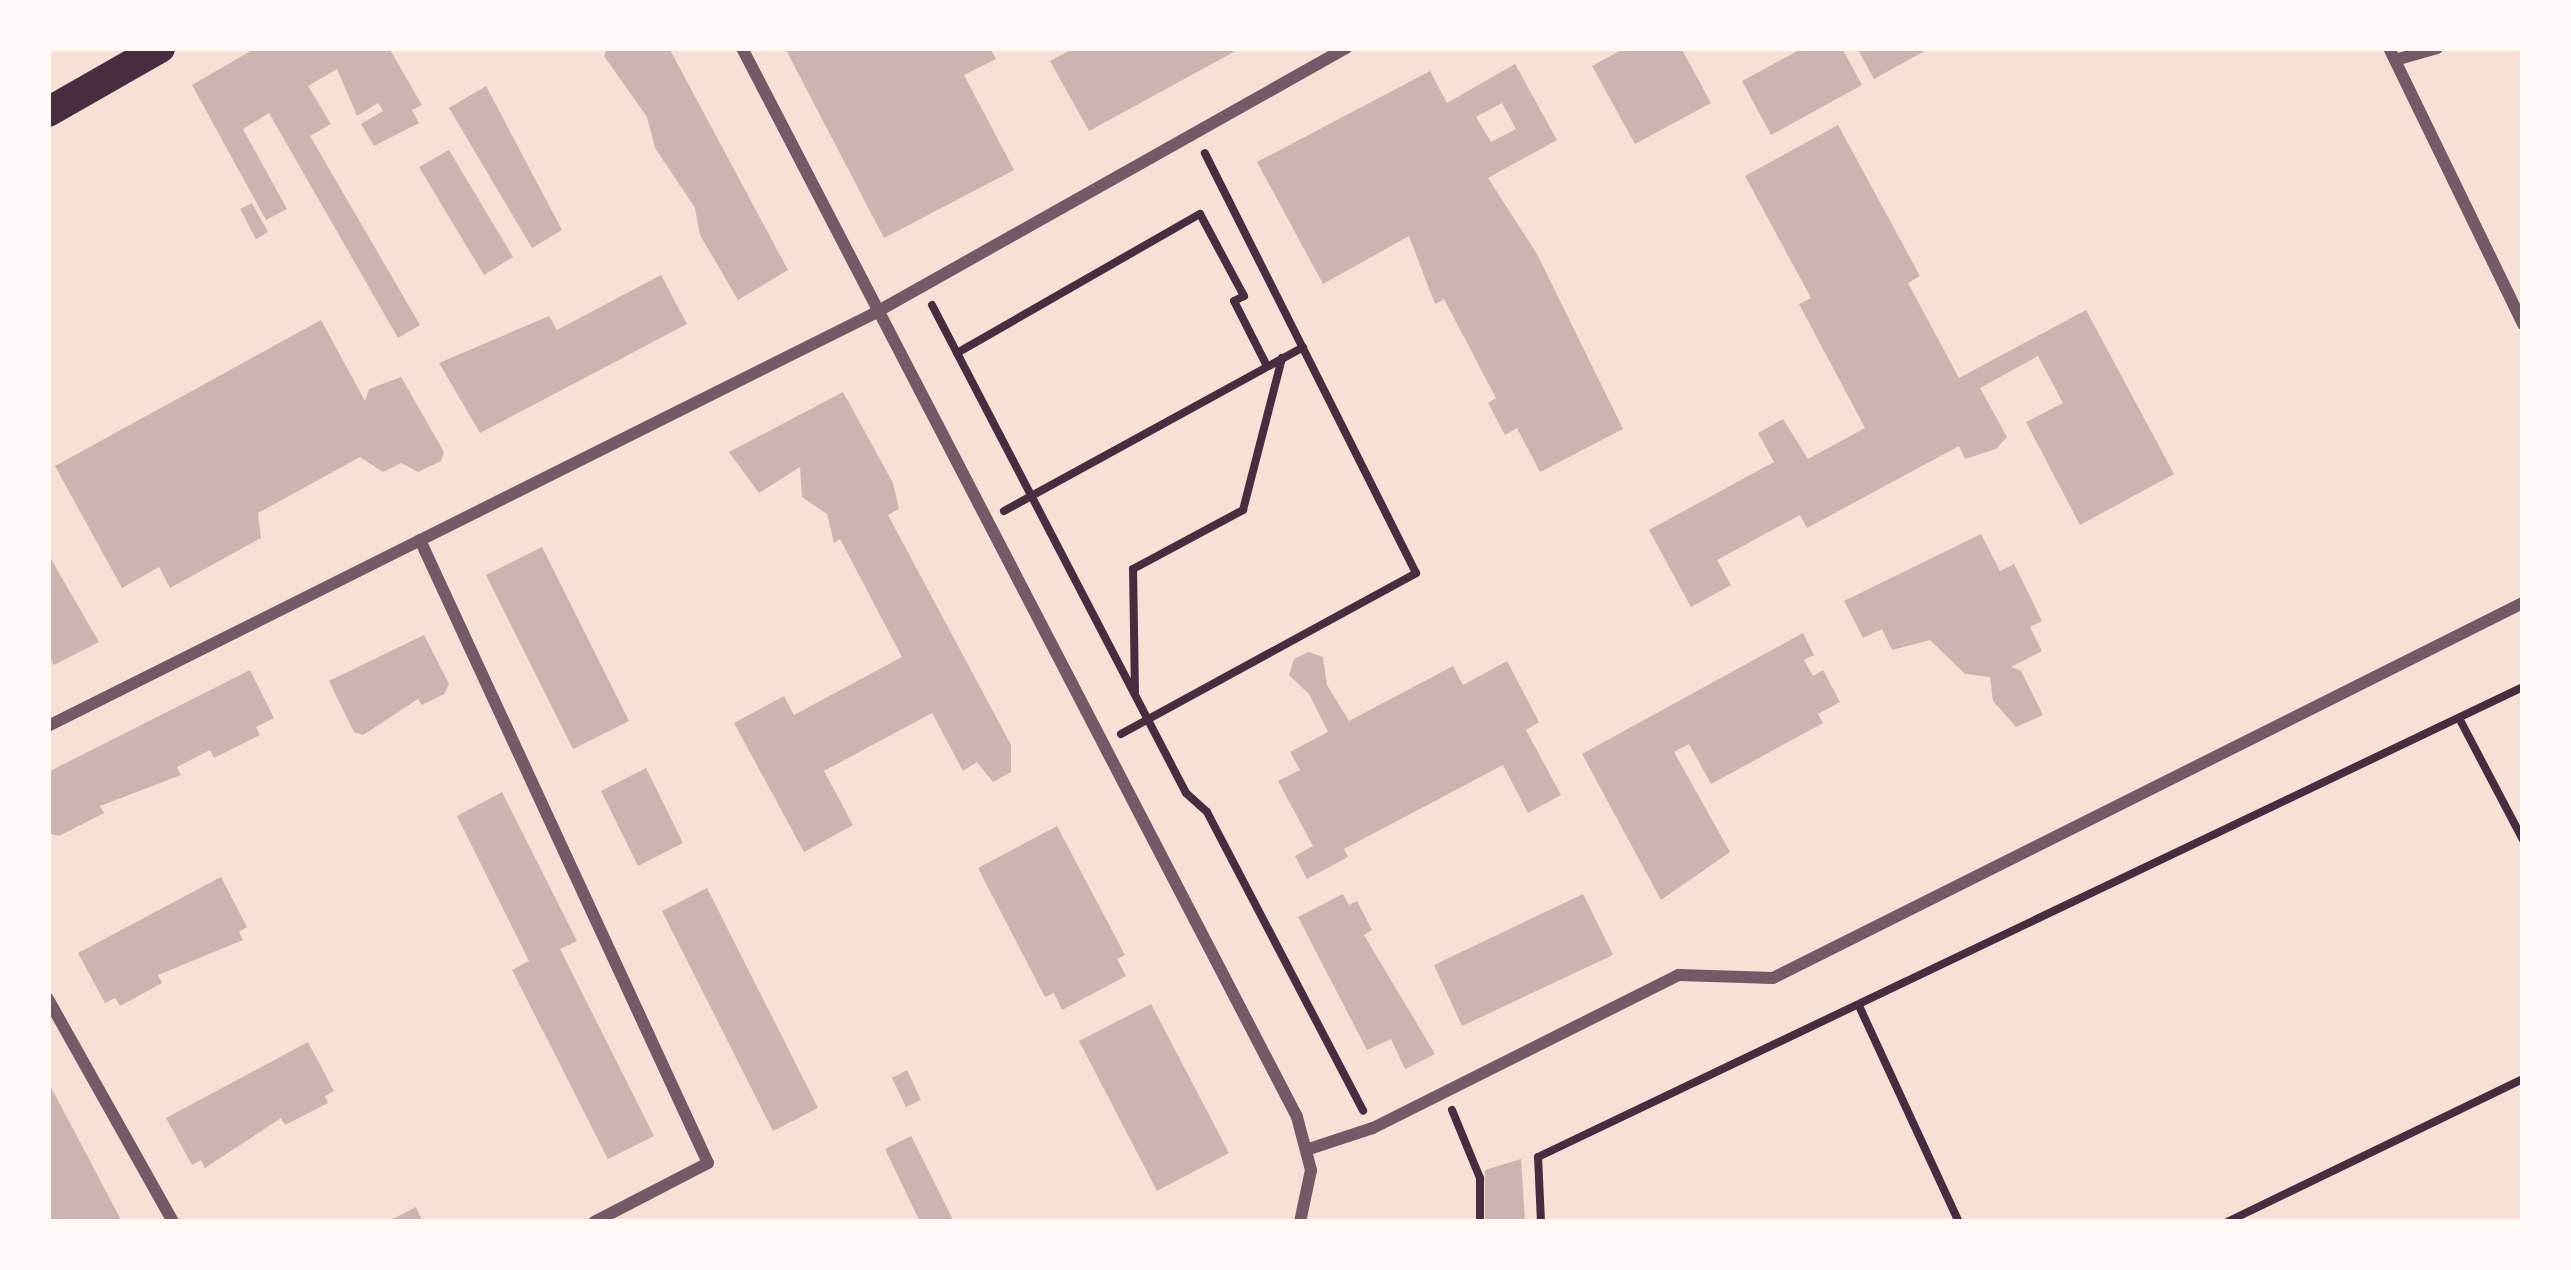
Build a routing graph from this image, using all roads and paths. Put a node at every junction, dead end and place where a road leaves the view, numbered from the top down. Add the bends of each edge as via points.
1 (160, 48) edge
2 (742, 48) edge
3 (1346, 48) edge
4 (2437, 48) edge
5 (2392, 54) edge
6 (48, 112) edge
7 (1194, 130) junction
8 (922, 286) junction
9 (873, 314) junction
10 (2523, 324) edge
11 (1303, 347) junction
12 (957, 352) junction
13 (1282, 358) junction
14 (1268, 366) junction
15 (1031, 496) junction
16 (984, 522) junction
17 (420, 540) junction
18 (2523, 603) edge
19 (2523, 687) edge
20 (1135, 695) junction
21 (2459, 718) junction
22 (1148, 719) junction
23 (48, 725) edge
24 (1102, 744) junction
25 (2523, 840) edge
26 (48, 1000) edge
27 (1860, 1008) junction
28 (2523, 1079) edge
29 (1445, 1091) junction
30 (1372, 1128) junction
31 (1309, 1150) junction
32 (173, 1222) edge
33 (594, 1222) edge
34 (1300, 1222) edge
35 (1480, 1222) edge
36 (1541, 1222) edge
37 (1959, 1222) edge
38 (2227, 1222) edge

1 - 6 main road
2 - 9 street
3 - 7 street
4 - 5 street
5 - 10 street
7 - 8 street
7 - 11 path
8 - 9 street
8 - 12 path
9 - 16 street
9 - 17 street
11 - 13 path
11 - 22 path via 1416,573
12 - 14 path via 1200,214 1244,296 1234,301
12 - 15 path
13 - 14 path
13 - 20 path via 1244,509 1133,569
14 - 15 path
15 - 16 path
15 - 20 path
16 - 24 street
17 - 23 street
17 - 33 street via 708,1163
18 - 29 street via 1773,978 1679,975
19 - 21 path
20 - 22 path
21 - 25 path
21 - 27 path
22 - 24 path
22 - 30 path via 1186,794 1207,812
24 - 31 street
26 - 32 street
27 - 36 path via 1538,1157
27 - 37 path
28 - 38 path
29 - 30 street
29 - 35 path via 1480,1178
30 - 31 street
31 - 34 street via 1310,1192

